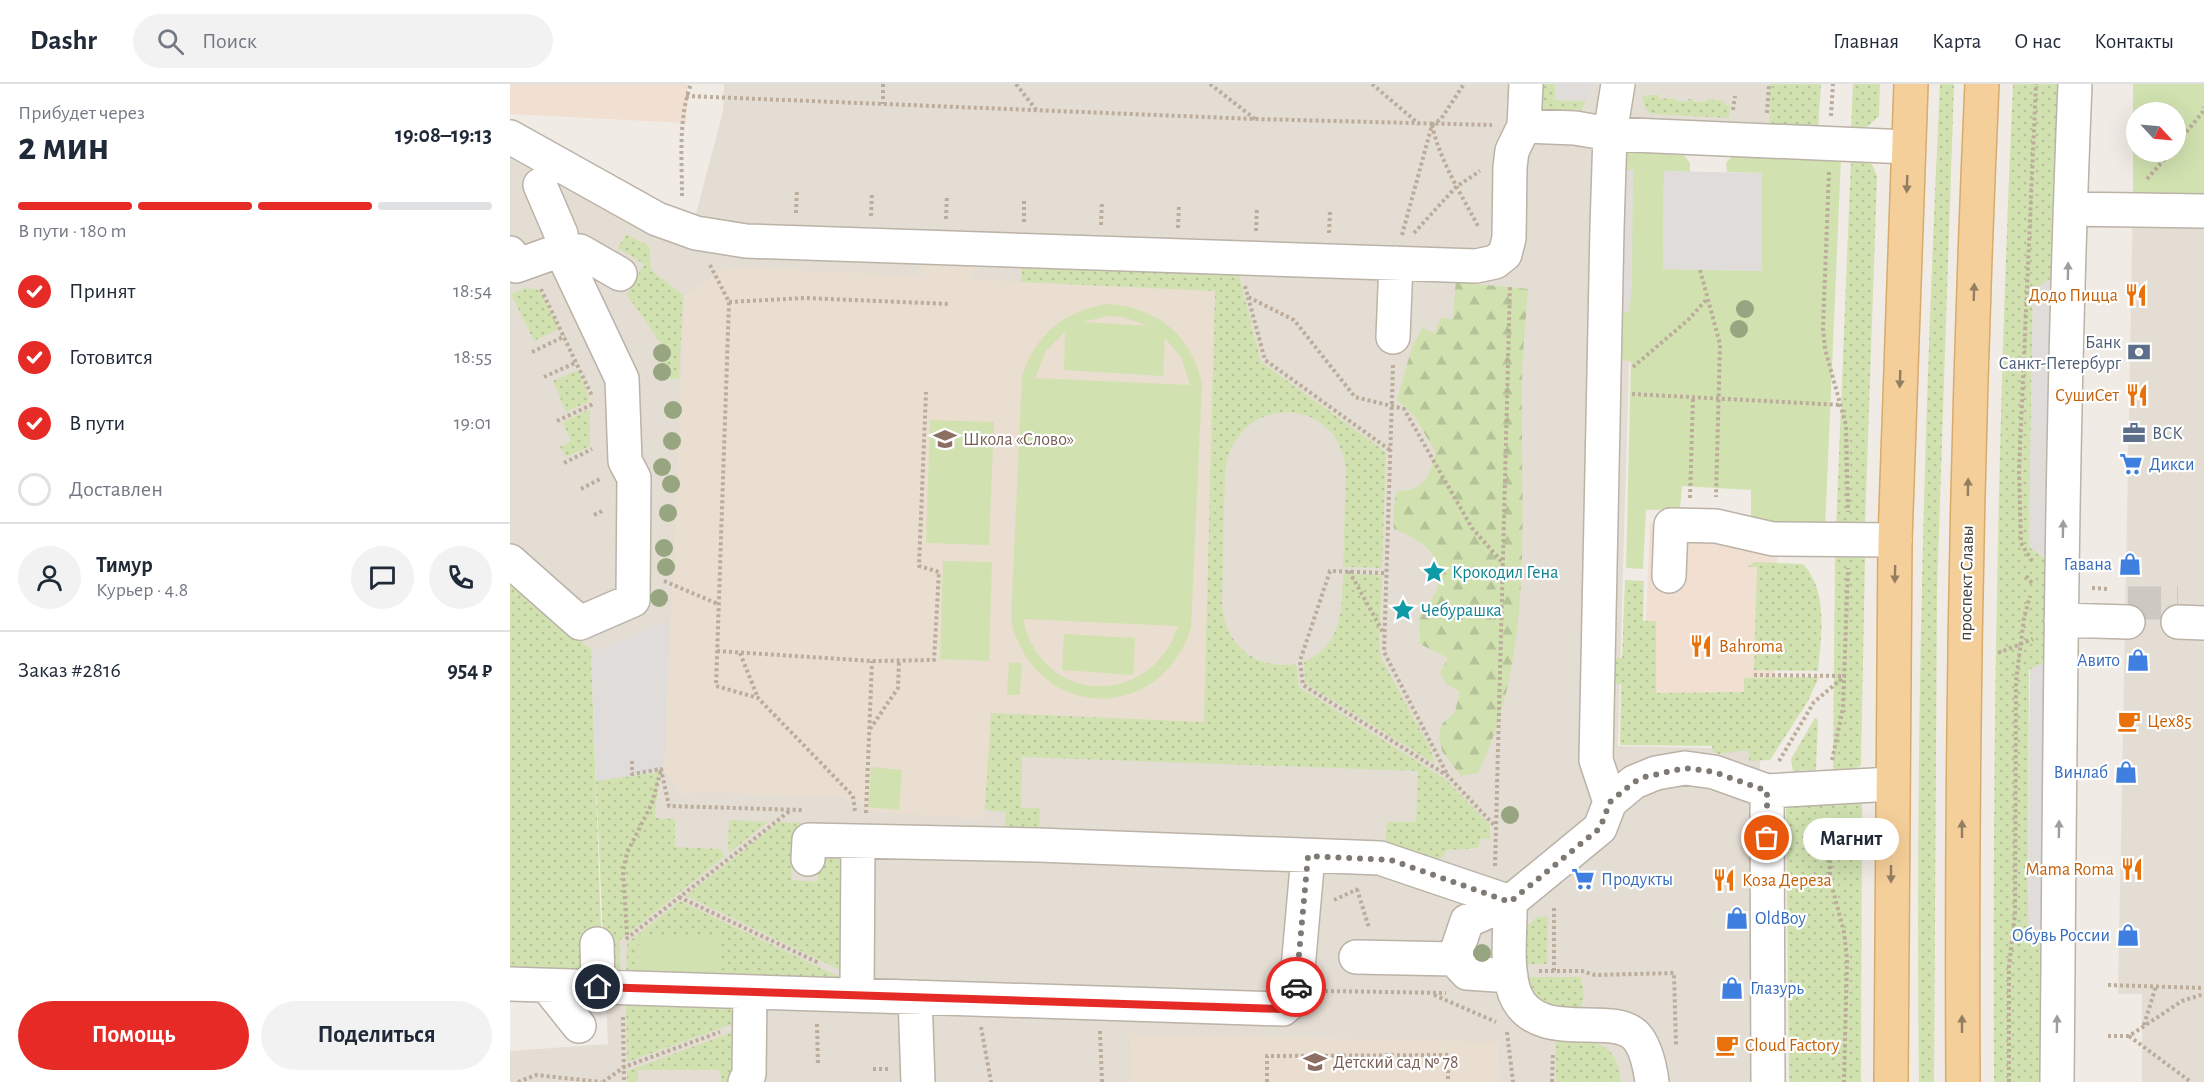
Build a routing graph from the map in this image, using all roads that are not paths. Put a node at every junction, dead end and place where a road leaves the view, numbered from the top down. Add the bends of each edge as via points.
1 (1526, 84) edge
2 (1618, 84) edge
3 (1911, 84) edge
4 (1982, 84) edge
5 (2075, 84) edge
6 (1524, 126) junction
7 (1610, 134) junction
8 (510, 137) edge
9 (1908, 147) junction
10 (540, 185) dead end
11 (2070, 209) junction
12 (2204, 212) edge
13 (561, 250) junction
14 (1399, 252) junction
15 (510, 254) edge
16 (620, 274) dead end
17 (1393, 337) road end
18 (1895, 540) junction
19 (510, 561) edge
20 (1669, 576) dead end
21 (2128, 612) tunnel mouth
22 (2054, 620) junction
23 (1772, 780) junction
24 (1892, 784) junction
25 (1610, 802) junction
26 (856, 828) junction
27 (1308, 856) junction
28 (808, 859) dead end
29 (1510, 902) junction
30 (616, 941) road end
31 (1363, 945) road end
32 (1454, 959) junction
33 (1511, 974) junction
34 (510, 984) edge
35 (547, 986) junction
36 (598, 987) junction
37 (750, 992) junction
38 (857, 995) junction
39 (915, 997) junction
40 (548, 1018) dead end
41 (579, 1026) dead end
42 (745, 1082) edge
43 (918, 1082) edge
44 (1652, 1082) edge
45 (1768, 1082) edge
46 (1891, 1082) edge
47 (1963, 1082) edge
48 (2057, 1082) edge

1 - 6 street
2 - 7 street
3 - 9 main road
47 -> 4 main road, проспект Славы via 1962,772
5 - 11 street
6 - 7 street
6 - 14 street via 1511,159 1505,254 1495,262 1476,266
7 - 9 street
7 - 25 street via 1596,760
8 - 14 street via 657,219 689,231 746,241 1238,259
9 -> 18 main road
10 - 13 street via 561,234
11 - 12 street
22 -> 11 street
13 - 15 street via 516,266
13 - 16 street via 580,250
13 - 19 street via 622,379 625,461 634,477 633,600 580,623
14 - 17 street
18 - 20 street via 1773,540 1703,526 1671,525
18 -> 24 main road
21 - 22 street
48 -> 22 street
23 - 24 street via 1829,788
23 - 25 street via 1685,768 1634,782
23 - 45 street
24 -> 46 main road
25 - 29 street via 1600,828
26 - 27 street via 1048,846
26 - 28 street via 809,840
26 - 38 street
27 - 29 street via 1391,860
27 - 39 street via 1296,991 1283,1009
29 - 32 street via 1467,921
29 - 33 street
30 - 36 street
31 - 32 street
32 - 33 street via 1467,973
33 - 44 street via 1524,1008 1543,1020 1621,1028 1634,1034 1642,1045
34 - 35 street
35 - 36 street
35 - 40 street
35 - 41 street
36 - 37 street
37 - 38 street
37 - 42 street via 749,1074
38 - 39 street
39 - 43 street

